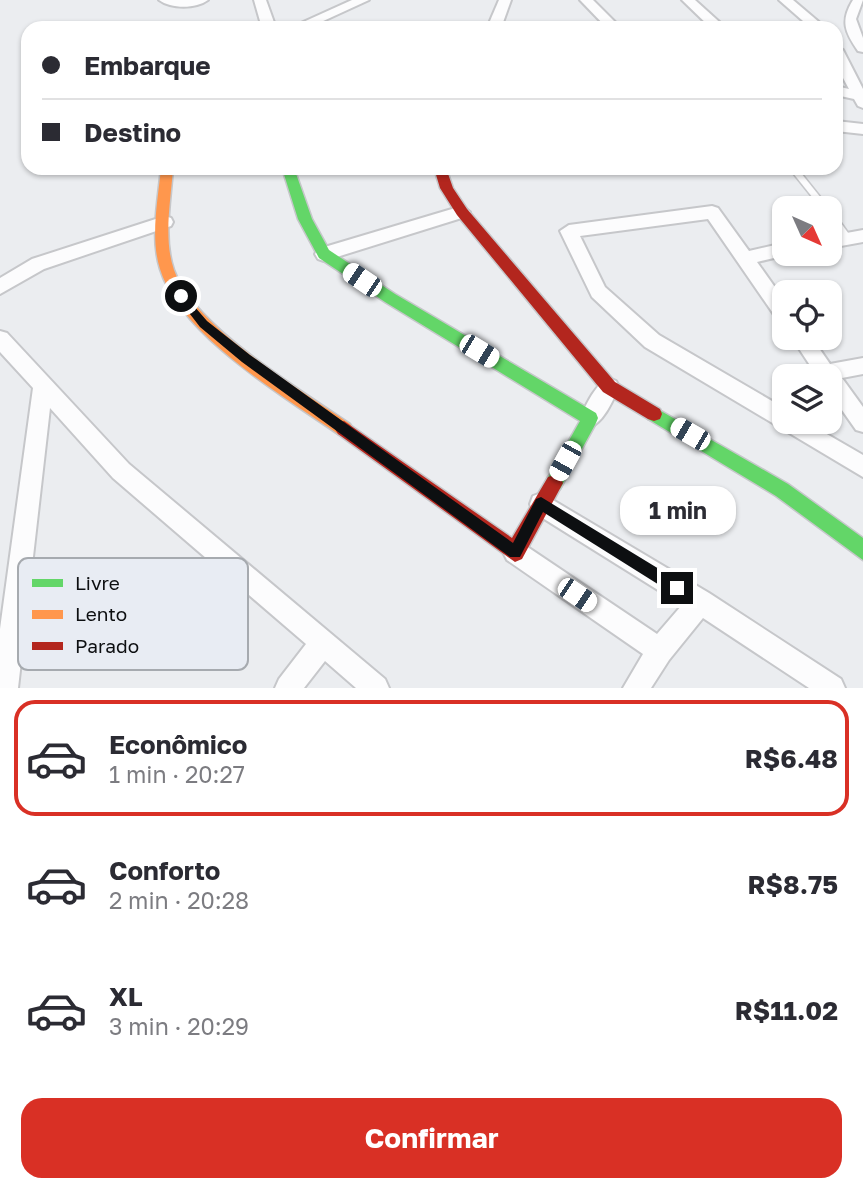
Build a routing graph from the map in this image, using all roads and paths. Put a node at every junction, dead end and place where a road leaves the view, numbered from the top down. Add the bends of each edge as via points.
1 (165, 0) edge
2 (202, 0) edge
3 (260, 0) edge
4 (363, 0) edge
5 (505, 0) edge
6 (586, 0) edge
7 (688, 0) edge
8 (785, 0) edge
9 (859, 0) edge
10 (267, 21) edge
11 (314, 21) edge
12 (497, 21) edge
13 (607, 21) edge
14 (711, 21) edge
15 (810, 21) edge
16 (843, 45) edge
17 (862, 47) edge
18 (843, 64) edge
19 (843, 93) edge
20 (861, 99) edge
21 (843, 127) edge
22 (863, 129) edge
23 (167, 175) edge
24 (290, 175) edge
25 (442, 175) edge
26 (799, 175) edge
27 (815, 196) edge
28 (462, 212) junction
29 (165, 222) junction
30 (842, 225) edge
31 (856, 237) edge
32 (772, 252) edge
33 (324, 254) junction
34 (744, 257) junction
35 (0, 287) edge
36 (772, 297) edge
37 (0, 339) edge
38 (863, 366) edge
39 (842, 372) edge
40 (43, 385) junction
41 (609, 387) junction
42 (842, 395) edge
43 (772, 413) edge
44 (590, 418) junction
45 (863, 423) edge
46 (808, 434) edge
47 (863, 467) edge
48 (541, 503) junction
49 (863, 550) edge
50 (515, 552) junction
51 (21, 558) edge
52 (224, 558) edge
53 (248, 579) edge
54 (18, 584) edge
55 (700, 602) junction
56 (323, 642) junction
57 (660, 651) junction
58 (5, 688) edge
59 (288, 688) edge
60 (376, 688) edge
61 (636, 688) edge
62 (832, 688) edge

1 - 2 street via 178,4
3 - 10 street
4 - 11 street
5 - 12 street
6 - 13 street
7 - 14 street
8 - 15 street
9 - 17 street via 849,22
16 - 17 street
18 - 20 street
19 - 20 street
21 - 22 street
23 - 29 street
24 - 33 street via 305,219
25 - 28 street
26 - 27 lane
28 - 33 street
28 - 41 street
29 - 35 street via 38,264
29 - 50 street via 167,271 204,324
30 - 31 lane
32 - 34 street
33 - 44 street
34 - 36 street
34 - 43 street via 712,212 569,231 598,292 652,341
37 - 40 street
38 - 39 street
40 - 51 street
40 - 52 street via 121,471
41 - 44 street
41 - 49 street via 782,490
42 - 45 street
44 - 48 street
46 - 47 street
48 - 50 street
48 - 55 street
50 - 57 street
53 - 56 street
54 - 58 street
55 - 57 street
55 - 62 street
56 - 59 street
56 - 60 street
57 - 61 street

